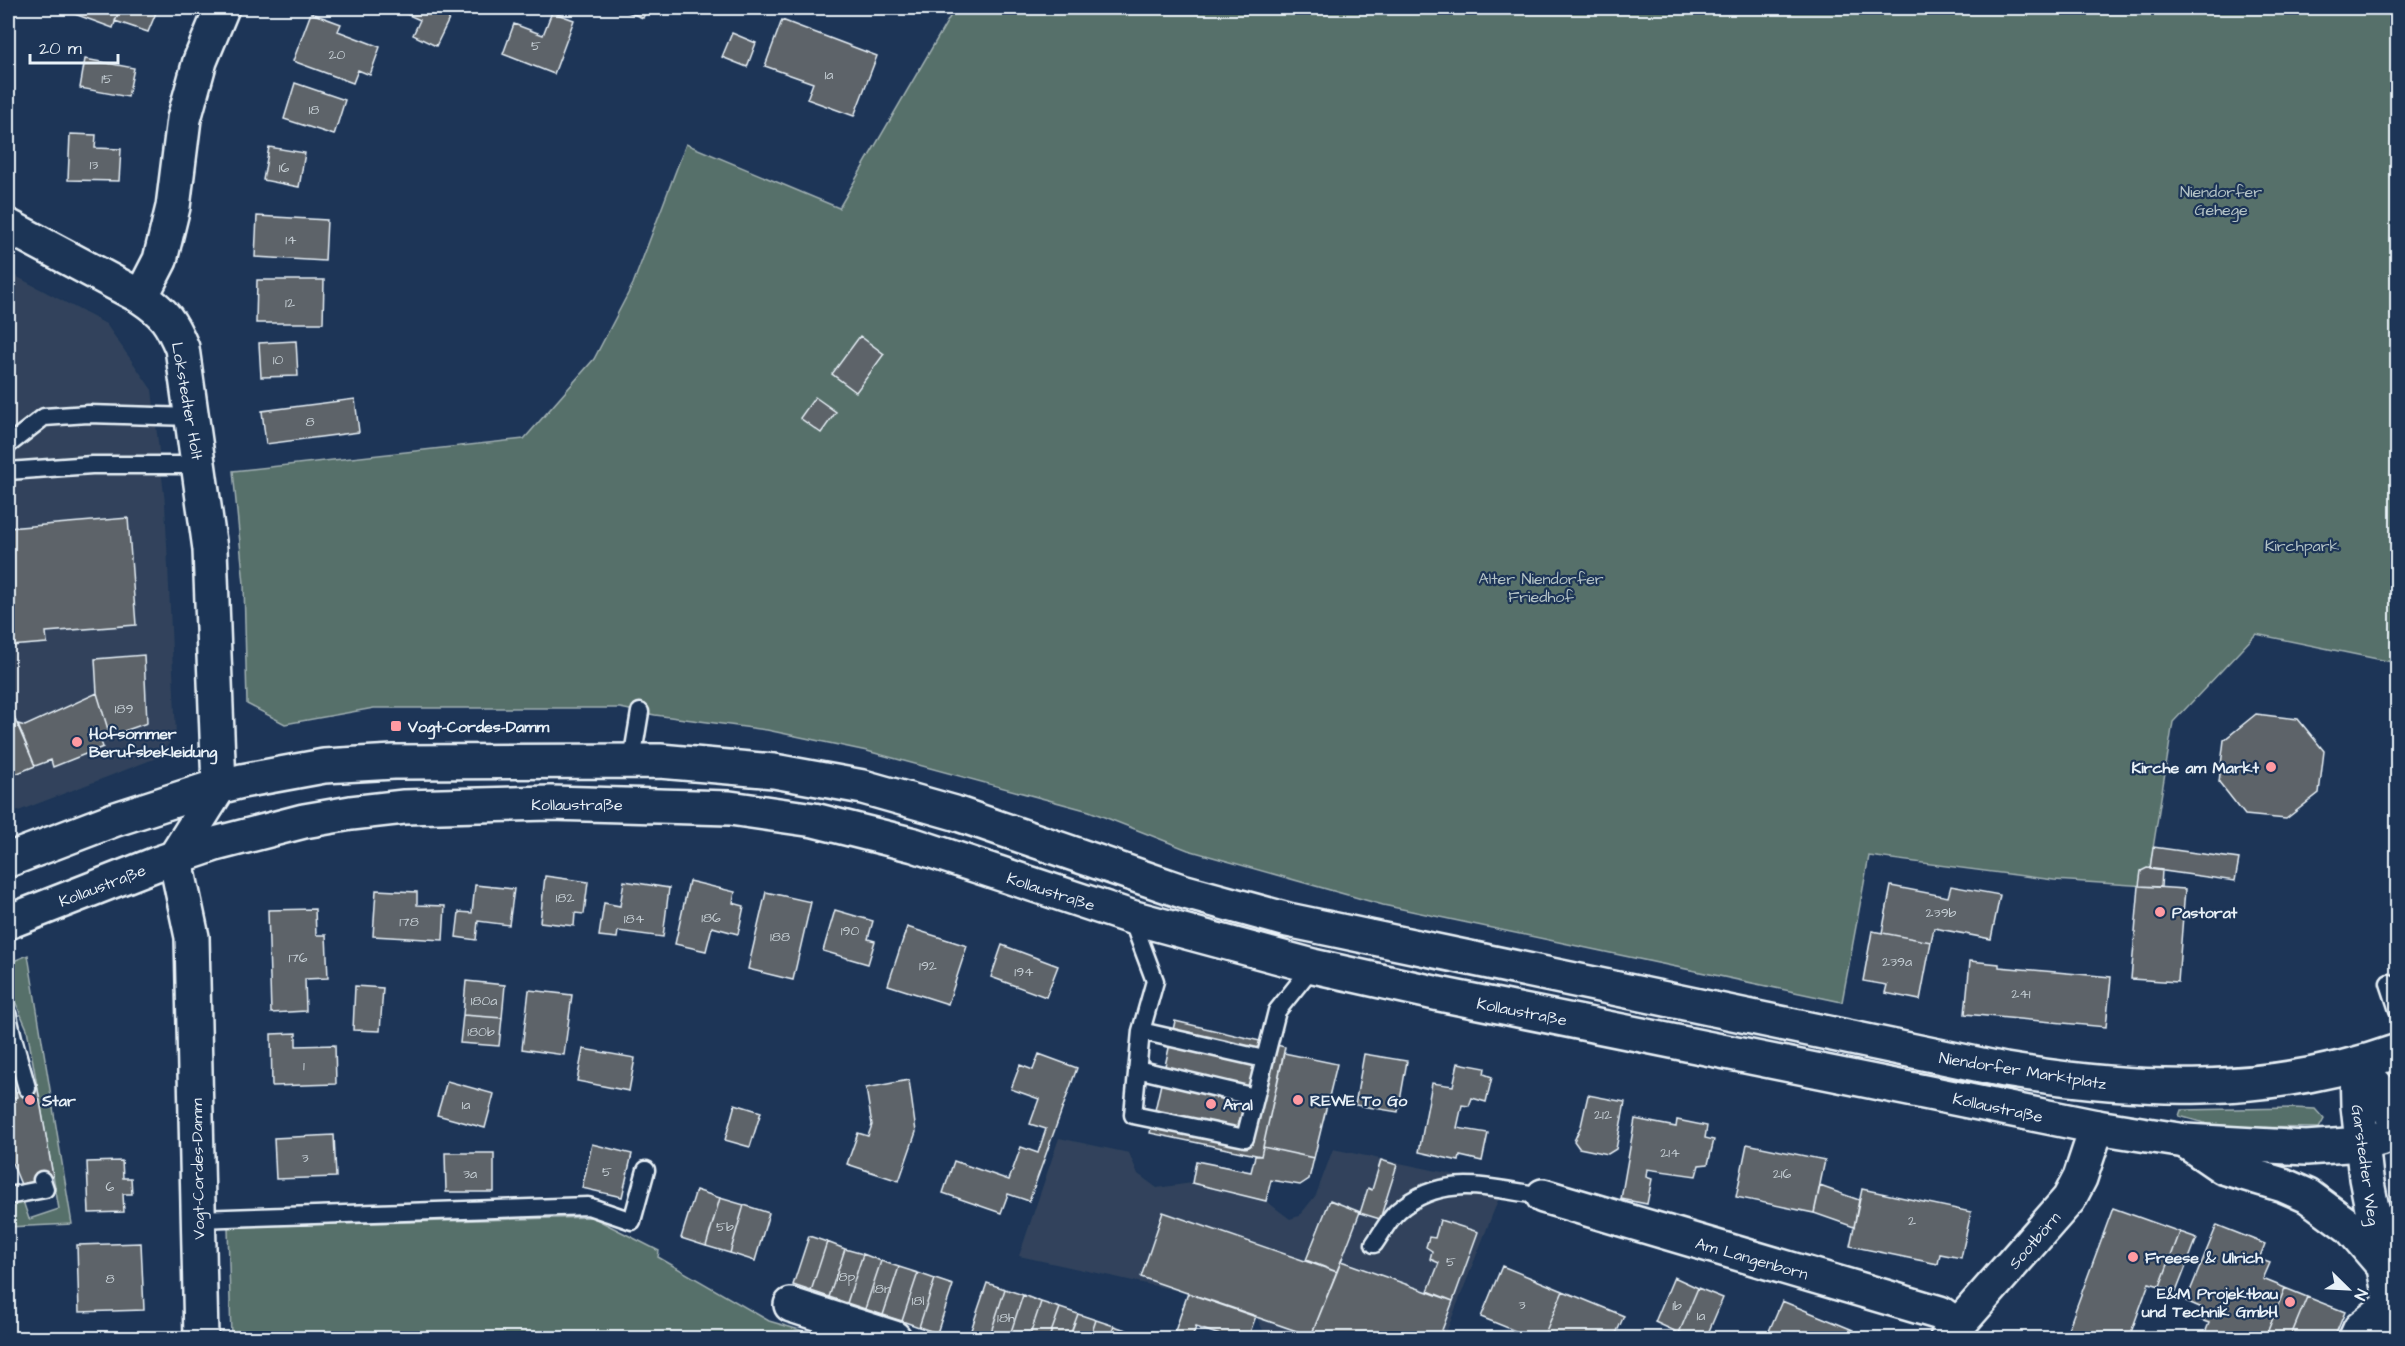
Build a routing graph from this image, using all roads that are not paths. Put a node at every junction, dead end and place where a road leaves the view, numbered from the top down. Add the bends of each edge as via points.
1 (222, 8) edge
2 (8, 226) edge
3 (141, 297) junction
4 (193, 417) junction
5 (8, 445) edge
6 (200, 465) junction
7 (8, 471) edge
8 (640, 712) dead end
9 (632, 760) junction
10 (219, 787) junction
11 (175, 857) junction
12 (8, 860) edge
13 (1131, 917) junction
14 (8, 922) edge
15 (1313, 966) junction
16 (2389, 983) dead end
17 (2397, 1010) edge
18 (8, 1016) edge
19 (1142, 1030) junction
20 (10, 1039) edge
21 (2397, 1051) edge
22 (1264, 1059) junction
23 (2357, 1065) junction
24 (1137, 1069) junction
25 (27, 1088) dead end
26 (1255, 1097) junction
27 (2097, 1127) junction
28 (2397, 1127) edge
29 (2397, 1134) edge
30 (2185, 1141) junction
31 (2361, 1144) junction
32 (646, 1170) dead end
33 (42, 1180) dead end
34 (8, 1196) edge
35 (1543, 1196) joint
36 (198, 1220) junction
37 (1374, 1244) dead end
38 (2381, 1263) junction
39 (791, 1305) dead end
40 (2390, 1305) junction
41 (1952, 1332) edge
42 (201, 1338) edge
43 (894, 1338) edge
44 (2356, 1338) edge
45 (2397, 1338) edge

1 - 3 main road via 200,61 184,119 173,207 160,260
2 - 3 main road, Lokstedter Holt
3 - 4 main road, Lokstedter Holt via 161,310 173,325 182,348
4 - 5 lane via 44,417
4 - 6 main road, Lokstedter Holt
6 - 7 lane via 92,465
6 - 10 main road, Lokstedter Holt via 211,570
8 - 9 lane
9 - 10 main road via 363,763 285,772
9 - 23 main road, Niendorfer Marktplatz via 774,771 863,787 955,813 1182,891 1288,920 2005,1070 2106,1084 2162,1087 2280,1080
10 - 11 main road
10 - 12 main road via 113,820
11 - 13 main road, Kollaustraße via 304,821 404,807 551,803 730,808 814,820 914,845
11 - 14 main road, Kollaustraße
11 - 36 main road, Vogt-Cordes-Damm via 192,937
13 - 15 main road, Kollaustraße
13 - 19 lane via 1155,981
15 - 22 lane via 1276,1011
15 - 27 main road, Kollaustraße
16 - 17 lane
18 - 20 lane
19 - 22 lane
19 - 24 lane
20 - 25 lane
21 - 23 main road, Niendorfer Marktplatz
22 - 26 lane
23 - 28 main road, Garstedter Weg via 2380,1090
23 - 31 main road, Garstedter Weg
24 - 26 lane
24 - 26 lane via 1133,1115 1245,1138
27 - 30 main road
27 - 41 main road, Sootbörn via 2069,1199
29 - 31 main road
30 - 31 main road via 2306,1148
30 - 38 main road via 2223,1167 2308,1196 2350,1227
31 - 38 main road, Garstedter Weg
32 - 36 lane via 632,1221 588,1206
33 - 34 lane via 45,1189
35 - 37 lane via 1460,1184 1431,1190 1398,1210
35 - 41 main road, Am Langenborn via 1940,1313
36 - 42 main road, Vogt-Cordes-Damm
38 - 40 main road, Garstedter Weg
39 - 43 main road
40 - 44 main road via 2360,1329
40 - 45 main road, Garstedter Weg

